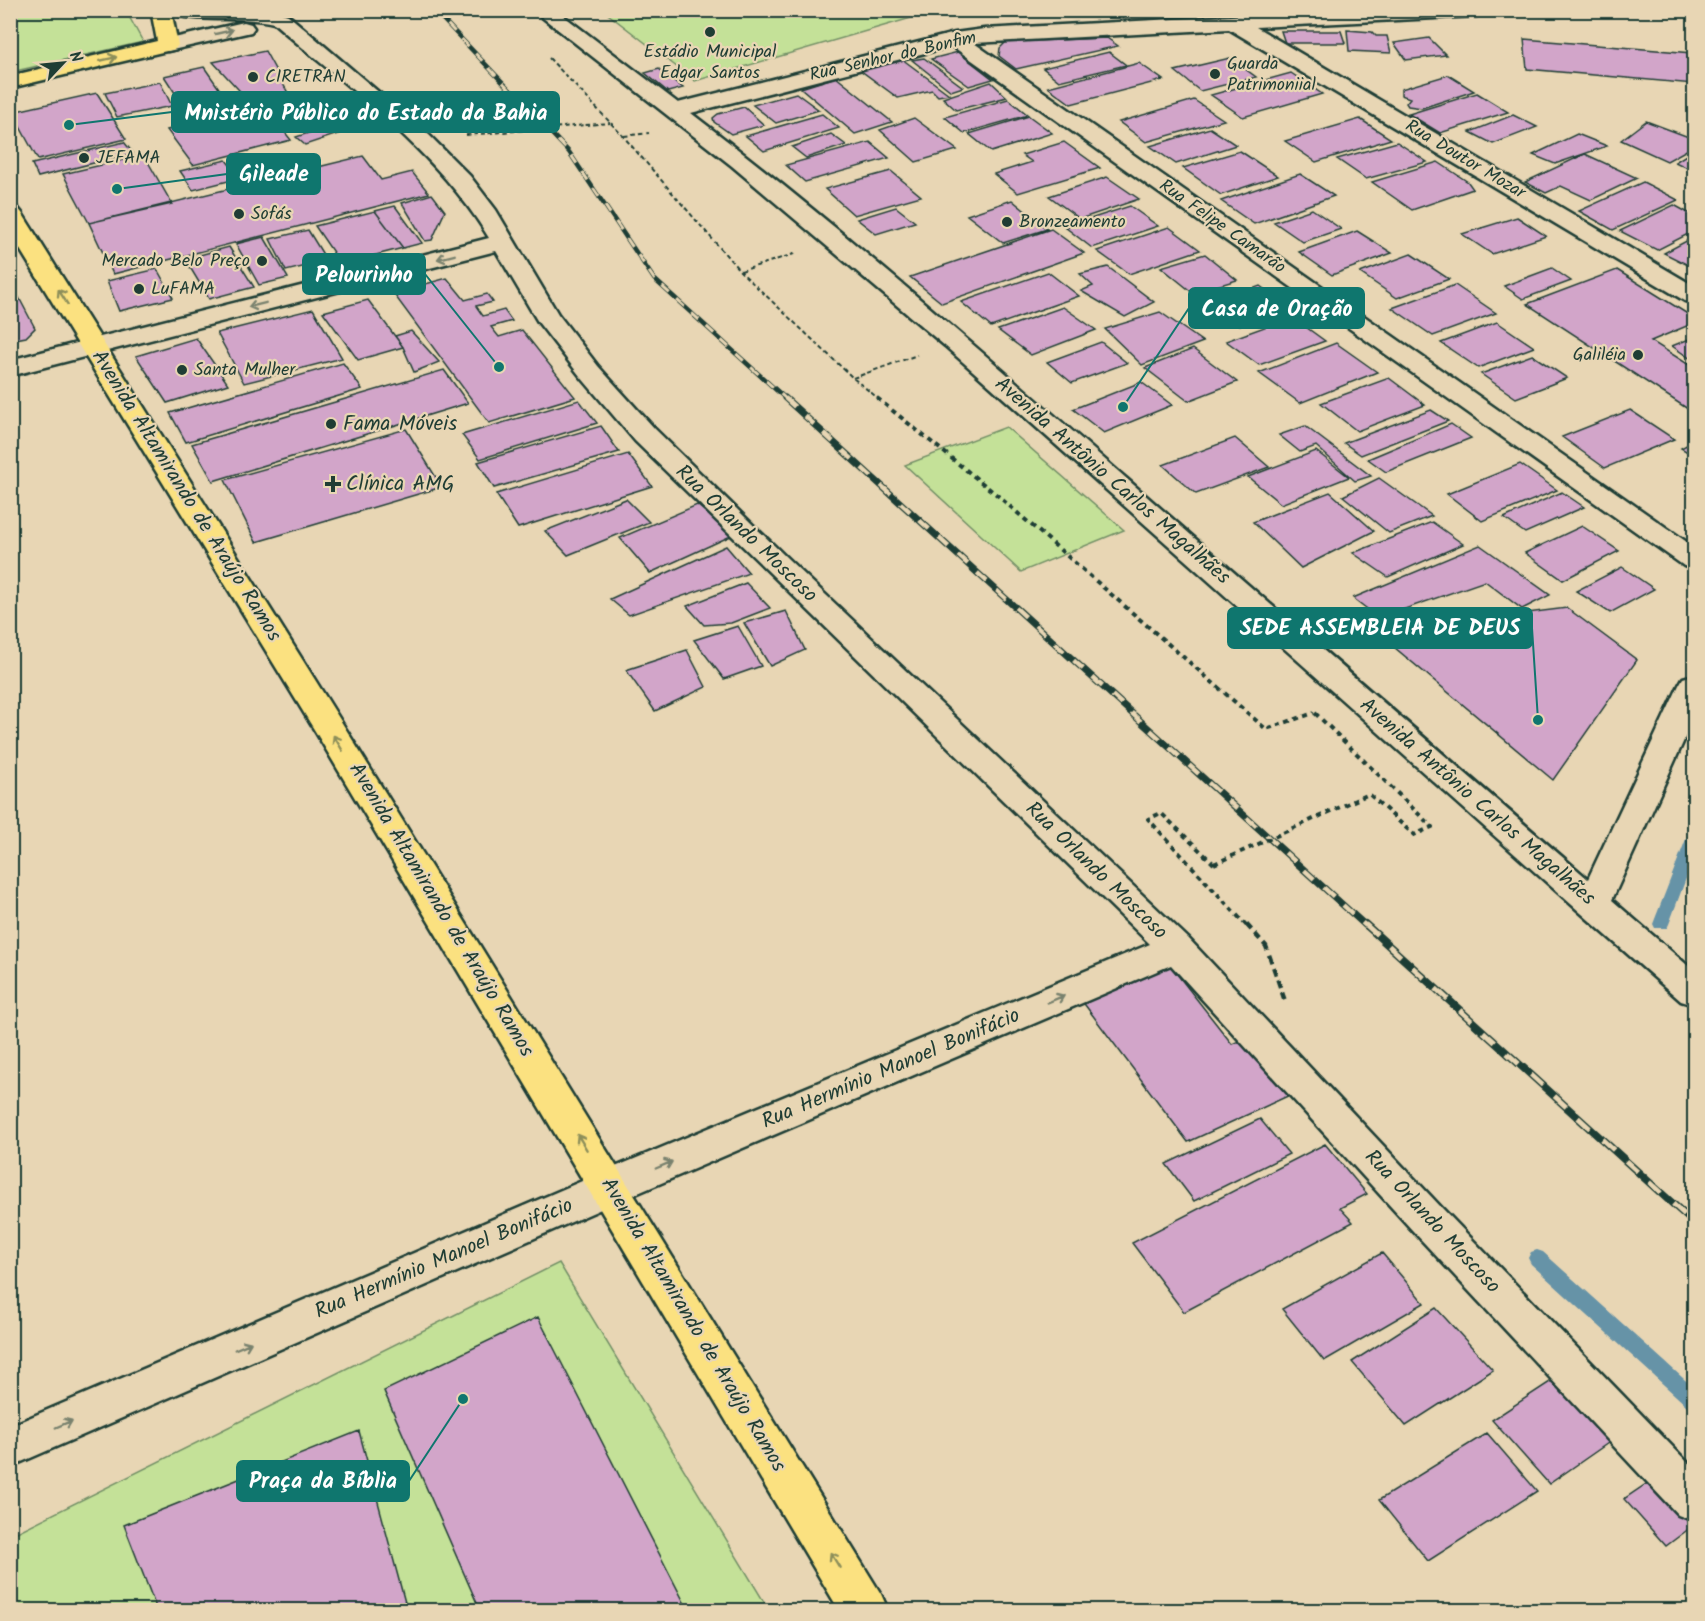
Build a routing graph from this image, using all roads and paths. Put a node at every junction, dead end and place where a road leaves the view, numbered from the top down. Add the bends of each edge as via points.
1 (161, 10) edge
2 (179, 10) edge
3 (543, 10) edge
4 (1476, 10) edge
5 (1285, 15) edge
6 (281, 19) junction
7 (1236, 24) junction
8 (568, 30) junction
9 (955, 39) junction
10 (168, 45) junction
11 (10, 82) edge
12 (674, 111) junction
13 (610, 123) junction
14 (421, 140) junction
15 (10, 213) edge
16 (502, 242) junction
17 (835, 242) junction
18 (740, 271) junction
19 (1695, 296) edge
20 (954, 341) junction
21 (94, 346) junction
22 (10, 368) edge
23 (853, 378) junction
24 (1695, 560) edge
25 (1695, 685) edge
26 (1355, 696) junction
27 (1314, 713) junction
28 (1593, 904) junction
29 (1266, 946) dead end
30 (1176, 948) junction
31 (1692, 982) edge
32 (610, 1187) junction
33 (10, 1447) edge
34 (1695, 1500) edge
35 (866, 1611) edge

1 - 10 main road
2 - 6 street via 200,15 266,14
3 - 8 street, Avenida Antônio Carlos Magalhães
4 - 5 street, Rua Senhor do Bonfim
5 - 7 street, Rua Senhor do Bonfim
10 -> 6 street
6 - 14 street
7 - 9 street, Rua Senhor do Bonfim via 1019,31
7 - 19 street, Rua Doutor Mozar
8 - 12 street, Avenida Antônio Carlos Magalhães
8 - 13 path via 536,43
9 - 12 street, Rua Senhor do Bonfim
9 - 24 street, Rua Felipe Camarão
11 -> 10 main road
12 - 17 street, Avenida Antônio Carlos Magalhães
13 - 14 path
13 - 18 path
14 - 16 street via 462,181
21 -> 15 main road, Avenida Altamirando de Araújo Ramos
16 -> 21 street
16 - 30 street, Rua Orlando Moscoso via 547,317 645,435
17 - 18 path
17 - 20 street, Avenida Antônio Carlos Magalhães
18 - 23 path
20 - 23 path
20 - 26 street, Avenida Antônio Carlos Magalhães
21 - 22 street
32 -> 21 main road, Avenida Altamirando de Araújo Ramos
23 - 27 path via 997,495 1266,729
25 - 28 street
26 - 27 path
26 - 28 street, Avenida Antônio Carlos Magalhães
27 - 29 path, bridge via 1432,827 1414,835 1369,794 1214,864 1161,813 1148,819
28 - 31 street, Avenida Antônio Carlos Magalhães
32 -> 30 street, Rua Hermínio Manoel Bonifácio
30 - 34 street, Rua Orlando Moscoso
33 -> 32 street, Rua Hermínio Manoel Bonifácio
35 -> 32 main road, Avenida Altamirando de Araújo Ramos

